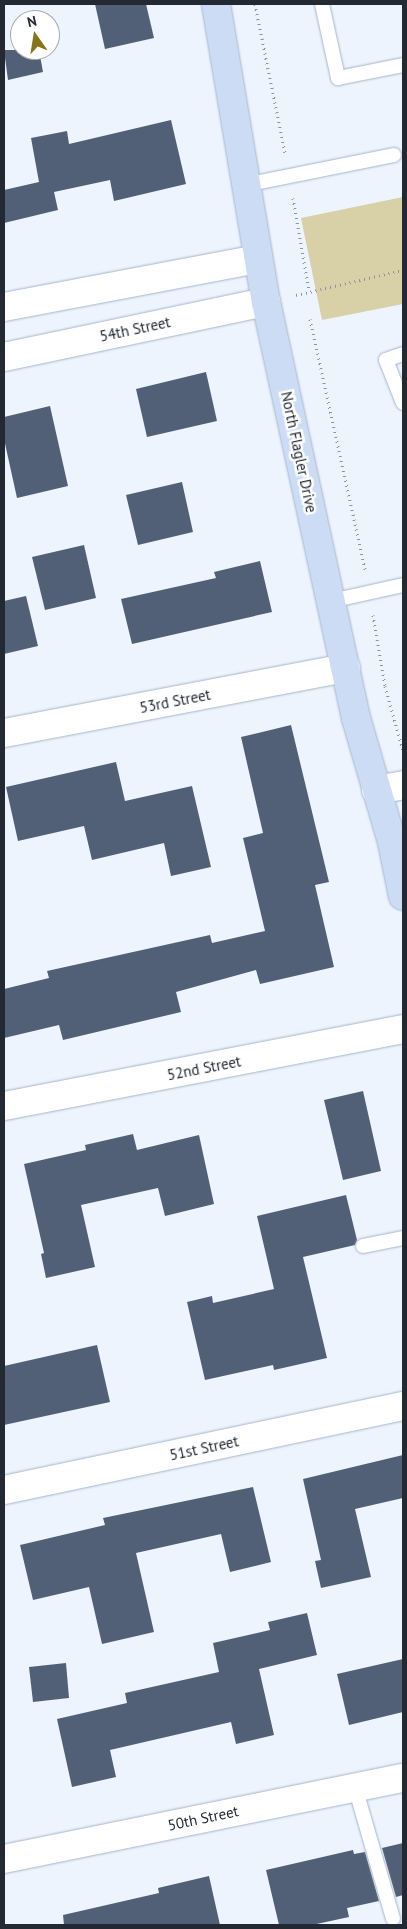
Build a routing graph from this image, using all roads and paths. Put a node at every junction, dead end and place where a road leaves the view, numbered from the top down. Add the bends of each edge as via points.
1 (216, 4) edge
2 (254, 4) edge
3 (322, 4) edge
4 (403, 65) edge
5 (394, 155) dead end
6 (290, 176) junction
7 (245, 185) junction
8 (258, 259) junction
9 (403, 270) edge
10 (309, 291) junction
11 (266, 302) junction
12 (4, 307) edge
13 (310, 319) dead end
14 (403, 354) edge
15 (4, 357) edge
16 (403, 402) edge
17 (403, 585) edge
18 (370, 592) junction
19 (331, 601) junction
20 (346, 668) junction
21 (4, 733) edge
22 (403, 751) edge
23 (403, 785) edge
24 (376, 790) junction
25 (403, 896) edge
26 (403, 1029) edge
27 (4, 1106) edge
28 (403, 1238) edge
29 (363, 1246) dead end
30 (403, 1406) edge
31 (4, 1490) edge
32 (403, 1778) edge
33 (355, 1787) junction
34 (4, 1859) edge
35 (393, 1919) dead end

1 - 7 street, North Flagler Drive
2 - 6 path
3 - 4 lane via 338,78
5 - 6 lane
6 - 7 lane
6 - 10 path
7 - 8 street, North Flagler Drive
8 - 11 street, North Flagler Drive
8 - 12 street
9 - 10 path
10 - 11 path
11 - 15 street, 54th Street
11 - 19 street, North Flagler Drive
13 - 18 path
14 - 16 lane via 386,360
17 - 18 lane
18 - 19 lane
18 - 22 path via 386,686
19 - 20 street, North Flagler Drive
20 - 21 street, 53rd Street
20 - 24 street, North Flagler Drive
23 - 24 street
24 - 25 street, North Flagler Drive via 392,842
26 - 27 street, 52nd Street
28 - 29 lane
30 - 31 street, 51st Street
32 - 33 street, 50th Street
33 - 34 street, 50th Street
33 - 35 lane

